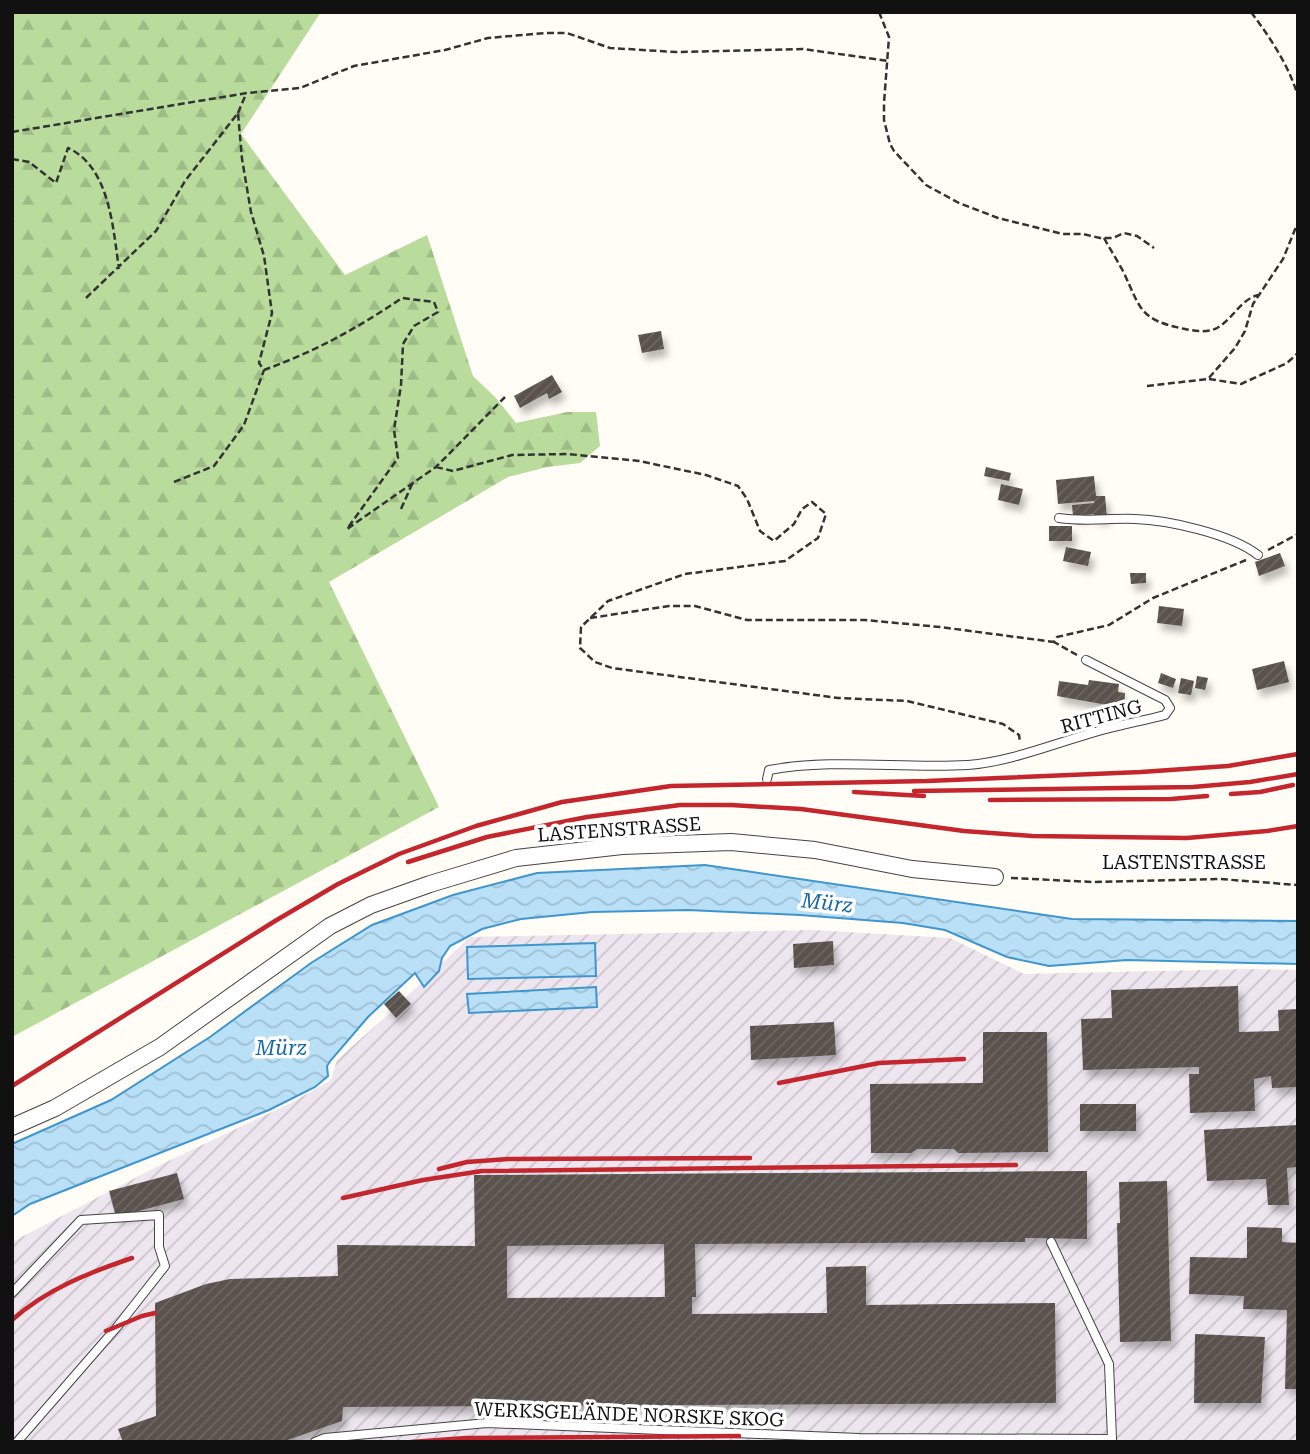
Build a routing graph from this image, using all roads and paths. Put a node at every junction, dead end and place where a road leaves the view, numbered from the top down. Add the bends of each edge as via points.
1 (878, 12) edge
2 (1251, 12) edge
3 (889, 61) junction
4 (247, 93) junction
5 (1298, 96) edge
6 (237, 113) junction
7 (12, 132) edge
8 (12, 159) edge
9 (1298, 222) edge
10 (1104, 238) junction
11 (1154, 248) dead end
12 (118, 269) junction
13 (1260, 294) junction
14 (86, 298) dead end
15 (1298, 353) edge
16 (264, 370) junction
17 (1208, 379) junction
18 (1147, 386) dead end
19 (505, 397) dead end
20 (436, 467) junction
21 (174, 482) dead end
22 (413, 482) junction
23 (401, 509) dead end
24 (1059, 519) dead end
25 (1298, 534) edge
26 (1258, 555) junction
27 (590, 618) junction
28 (1054, 642) junction
29 (1086, 660) joint
30 (1023, 754) junction
31 (767, 779) dead end
32 (995, 877) joint
33 (1298, 885) edge
34 (12, 1127) edge
35 (1051, 1242) dead end
36 (12, 1293) edge
37 (860, 1440) edge
38 (17, 1442) edge
39 (315, 1442) edge

1 - 3 path via 889,37
2 - 5 path via 1274,41
3 - 4 path via 803,49 676,52 610,48 566,33 545,33 488,38 354,66 300,88
3 - 10 path via 884,120 890,144 926,185 959,204 998,218
4 - 6 path
4 - 7 path
6 - 12 path via 185,181 156,231
6 - 16 path via 272,313 259,363
8 - 12 path via 29,162 56,183 68,148 81,154 110,207
9 - 13 path via 1283,259
10 - 11 path via 1124,233 1138,236
10 - 13 path via 1139,309 1155,321 1215,330 1248,298
12 - 14 path
13 - 17 path via 1235,348
15 - 17 path via 1287,363 1241,384
16 - 21 path via 244,425 214,466
16 - 22 path via 306,355 402,298 434,302 438,312 414,326 403,344 394,430 398,458 347,529
17 - 18 path
19 - 20 path
20 - 22 path
20 - 27 path via 453,471 513,455 568,454 639,461 706,475 738,486 760,531 774,541 813,502 827,514 818,538 785,561 685,574 608,601
22 - 23 path
24 - 26 lane via 1160,521 1194,528
25 - 26 path
26 - 28 path via 1153,598 1109,625 1057,637
27 - 28 path via 695,606 747,620 865,620
27 - 30 path via 580,627 580,649 595,662 612,668 838,698 907,702 1003,724 1019,735
28 - 29 path
29 - 30 lane, RITTING via 1165,701 1169,712
30 - 31 lane, RITTING via 971,765 848,764 778,769 769,770
32 - 33 path, LASTENSTRASSE
32 - 34 street, LASTENSTRASSE via 912,869 767,840 622,846 516,858 371,905 330,926 160,1047 64,1103
35 - 37 lane, WERKSGELÄNDE NORSKE SKOG via 1109,1364 1112,1439
36 - 38 lane via 81,1220 159,1215 159,1247 165,1266
37 - 39 lane, WERKSGELÄNDE NORSKE SKOG via 487,1423

